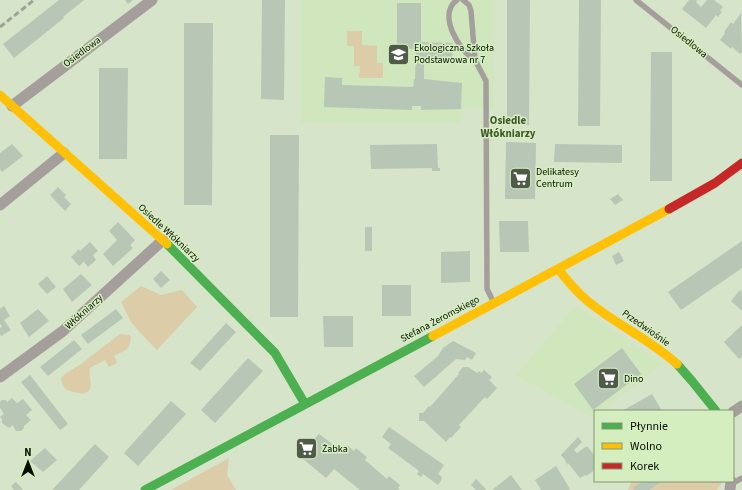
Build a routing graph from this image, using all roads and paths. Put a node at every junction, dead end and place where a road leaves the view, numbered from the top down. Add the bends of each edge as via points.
1 (152, 0) edge
2 (457, 0) edge
3 (463, 0) edge
4 (636, 0) edge
5 (476, 60) junction
6 (742, 86) edge
7 (0, 95) edge
8 (12, 106) junction
9 (64, 153) junction
10 (742, 164) edge
11 (0, 205) edge
12 (163, 240) junction
13 (558, 269) junction
14 (494, 303) junction
15 (0, 377) edge
16 (305, 404) junction
17 (715, 410) edge
18 (742, 478) edge
19 (731, 485) edge
20 (145, 490) edge

1 - 8 street, Osiedlowa
2 - 5 lane via 452,3 449,14 451,27 458,43 468,56
3 - 5 lane via 471,11
4 - 6 lane, Osiedlowa
5 - 14 lane via 486,81 487,289
7 - 8 street, Osiedle Włókniarzy
8 - 9 street, Osiedle Włókniarzy
9 - 11 street
9 - 12 street, Osiedle Włókniarzy
10 - 13 street, Stefana Żeromskiego via 688,199
12 - 15 street, Włókniarzy via 62,331
12 - 16 street, Osiedle Włókniarzy via 275,353
13 - 14 street, Stefana Żeromskiego
13 - 17 street, Przedwiośnie via 582,297 673,361
14 - 16 street, Stefana Żeromskiego
16 - 20 street, Stefana Żeromskiego
18 - 19 lane

